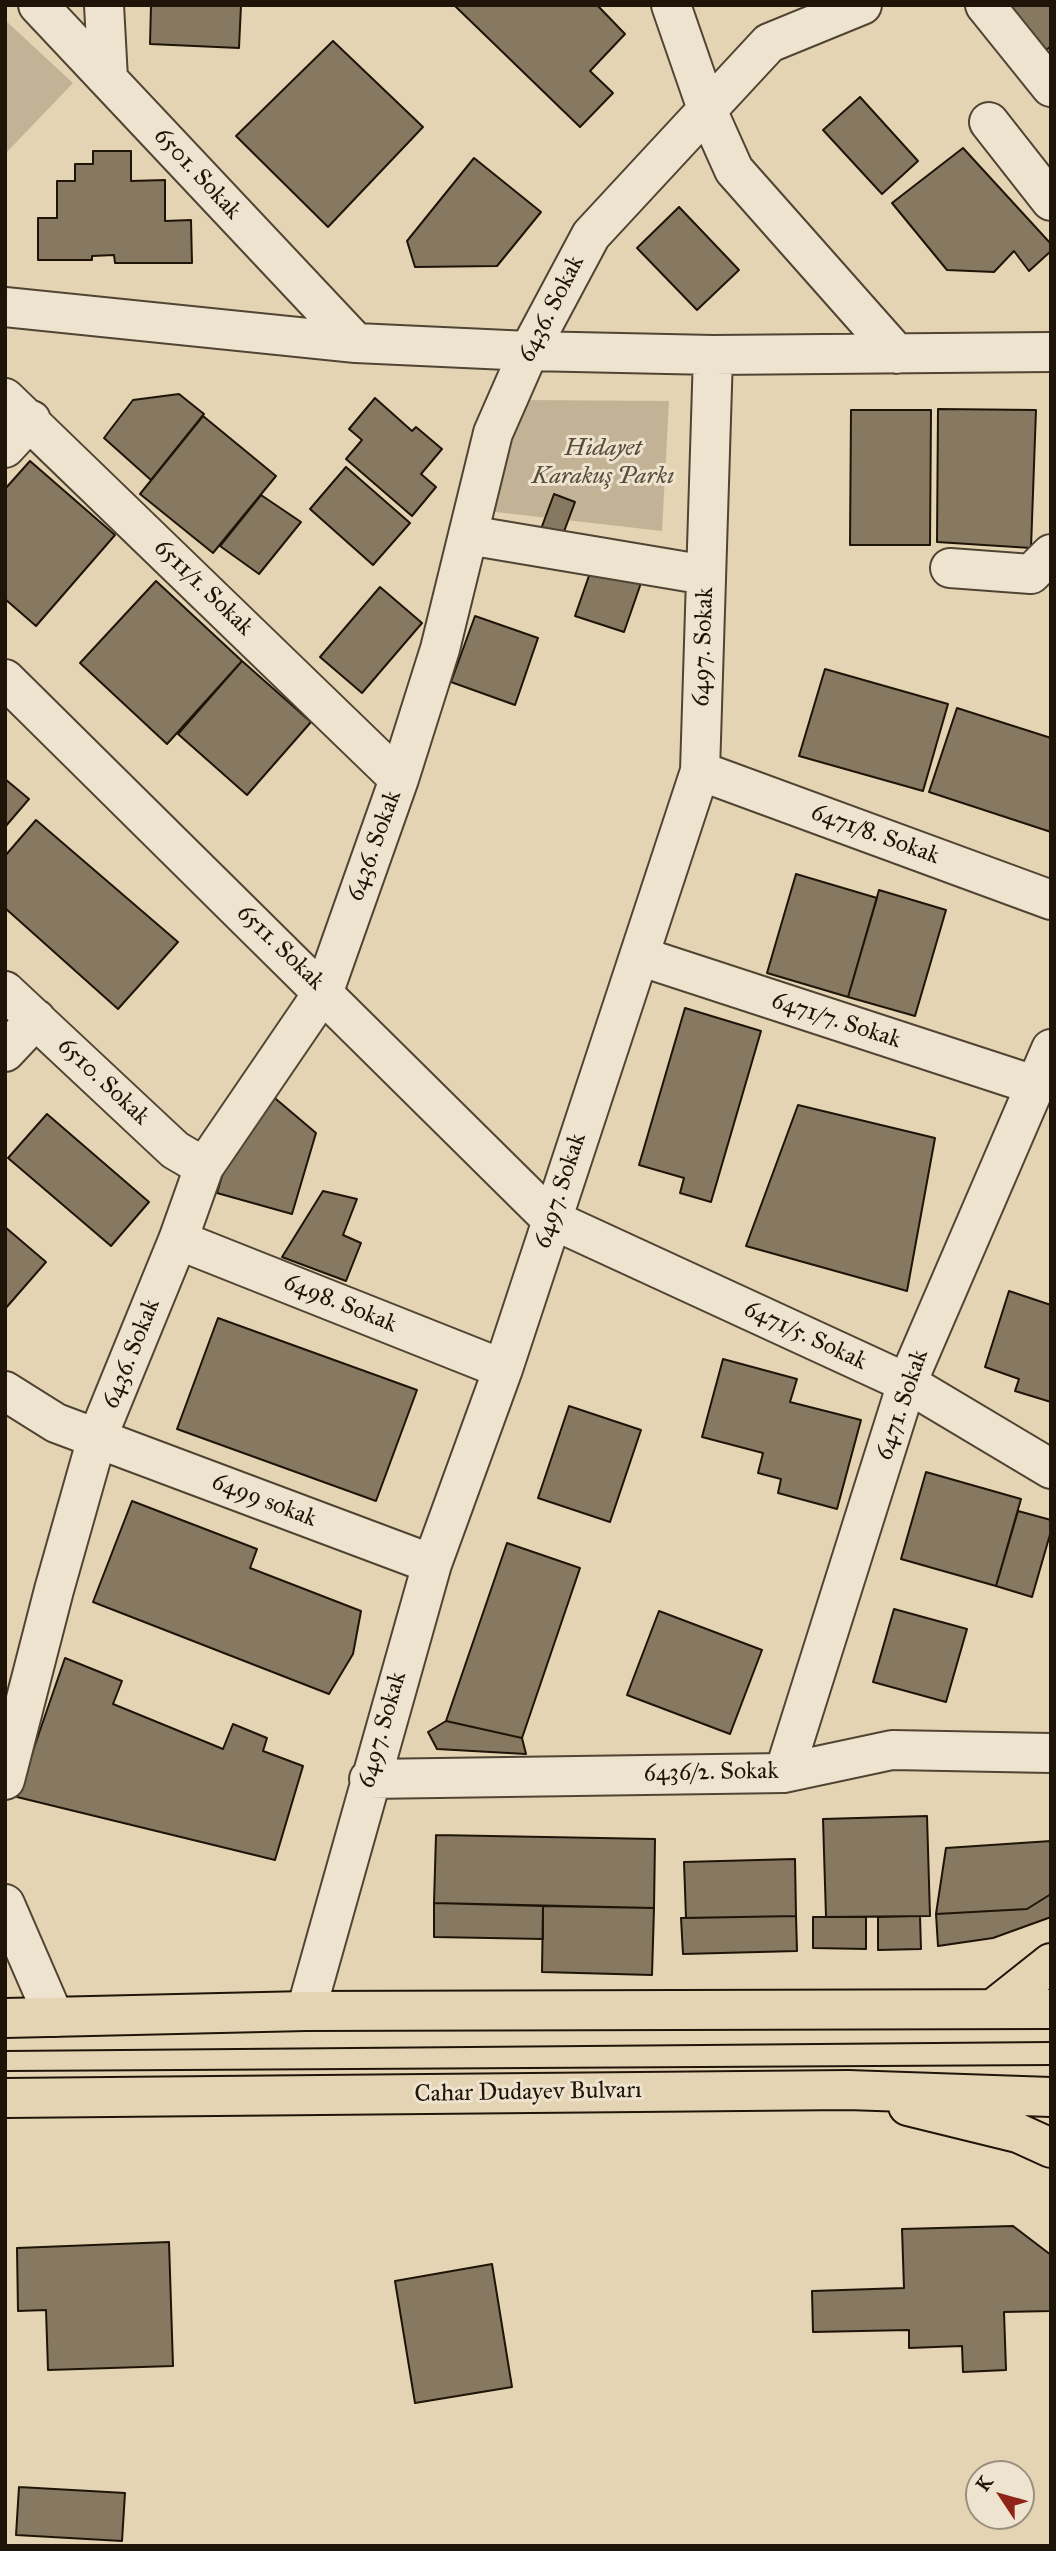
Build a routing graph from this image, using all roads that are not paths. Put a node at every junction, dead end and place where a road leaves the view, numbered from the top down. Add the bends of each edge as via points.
1 (38, 5) edge
2 (104, 5) edge
3 (671, 5) edge
4 (862, 5) edge
5 (985, 5) edge
6 (108, 79) junction
7 (1051, 88) edge
8 (708, 112) junction
9 (989, 122) dead end
10 (1051, 201) edge
11 (5, 307) edge
12 (356, 343) junction
13 (529, 351) junction
14 (1051, 352) edge
15 (897, 354) junction
16 (713, 355) junction
17 (18, 409) edge
18 (5, 448) edge
19 (468, 535) junction
20 (1051, 554) edge
21 (950, 568) dead end
22 (706, 575) junction
23 (5, 679) edge
24 (700, 771) junction
25 (399, 779) junction
26 (1051, 900) edge
27 (639, 956) junction
28 (5, 991) edge
29 (324, 991) junction
30 (36, 1019) junction
31 (1051, 1049) edge
32 (5, 1052) edge
33 (1034, 1085) junction
34 (204, 1167) junction
35 (551, 1219) junction
36 (178, 1240) junction
37 (503, 1369) junction
38 (907, 1383) junction
39 (5, 1391) edge
40 (97, 1438) junction
41 (1051, 1469) edge
42 (432, 1564) junction
43 (1051, 1753) edge
44 (784, 1773) junction
45 (369, 1779) junction
46 (5, 1780) edge
47 (5, 1904) edge
48 (1051, 1963) edge
49 (993, 2009) junction
50 (1051, 2009) edge
51 (306, 2011) junction
52 (54, 2017) junction
53 (5, 2018) edge
54 (848, 2090) junction
55 (1051, 2096) edge
56 (5, 2098) edge
57 (1051, 2148) edge

1 - 6 street, 6501. Sokak
2 - 6 street
3 - 8 street
4 - 8 street, 6436. Sokak via 769,43
5 - 7 street
6 - 12 street, 6501. Sokak
8 - 13 street, 6436. Sokak via 591,235
8 - 15 street via 734,170
9 - 10 street
11 - 12 street
12 - 13 street
13 - 16 street
13 - 19 street, 6436. Sokak via 494,433
14 - 15 street
15 - 16 street
16 - 22 street, 6497. Sokak
17 - 18 street
17 - 25 street, 6511/1. Sokak
19 - 22 street
19 - 25 street, 6436. Sokak via 440,649
20 - 21 street via 1031,574
22 - 24 street, 6497. Sokak
23 - 29 street, 6511. Sokak
24 - 26 street, 6471/8. Sokak
24 - 27 street, 6497. Sokak
25 - 29 street, 6436. Sokak
27 - 33 street, 6471/7. Sokak
27 - 35 street, 6497. Sokak
28 - 30 street, 6510. Sokak
29 - 34 street, 6436. Sokak
29 - 35 street, 6511. Sokak
30 - 32 street
30 - 34 street, 6510. Sokak via 176,1150
31 - 33 street, 6471. Sokak
33 - 38 street, 6471. Sokak
34 - 36 street, 6436. Sokak
35 - 37 street, 6497. Sokak
35 - 38 street, 6471/5. Sokak
36 - 37 street, 6498. Sokak
36 - 40 street, 6436. Sokak
37 - 42 street, 6497. Sokak
38 - 41 street, 6471/5. Sokak
38 - 44 street, 6471. Sokak
39 - 40 street, 6499 sokak via 56,1423
40 - 42 street, 6499 sokak
40 - 46 street, 6436. Sokak
42 - 45 street, 6497. Sokak
43 - 44 street, 6436/2. Sokak via 892,1750
44 - 45 street, 6436/2. Sokak
45 - 51 street, 6497. Sokak
47 - 52 street
48 - 49 main road
49 - 50 main road
49 - 51 main road
51 - 52 main road
52 - 53 main road
54 - 55 main road, Cahar Dudayev Bulvarı
54 - 56 main road, Cahar Dudayev Bulvarı
54 - 57 main road via 1018,2133

